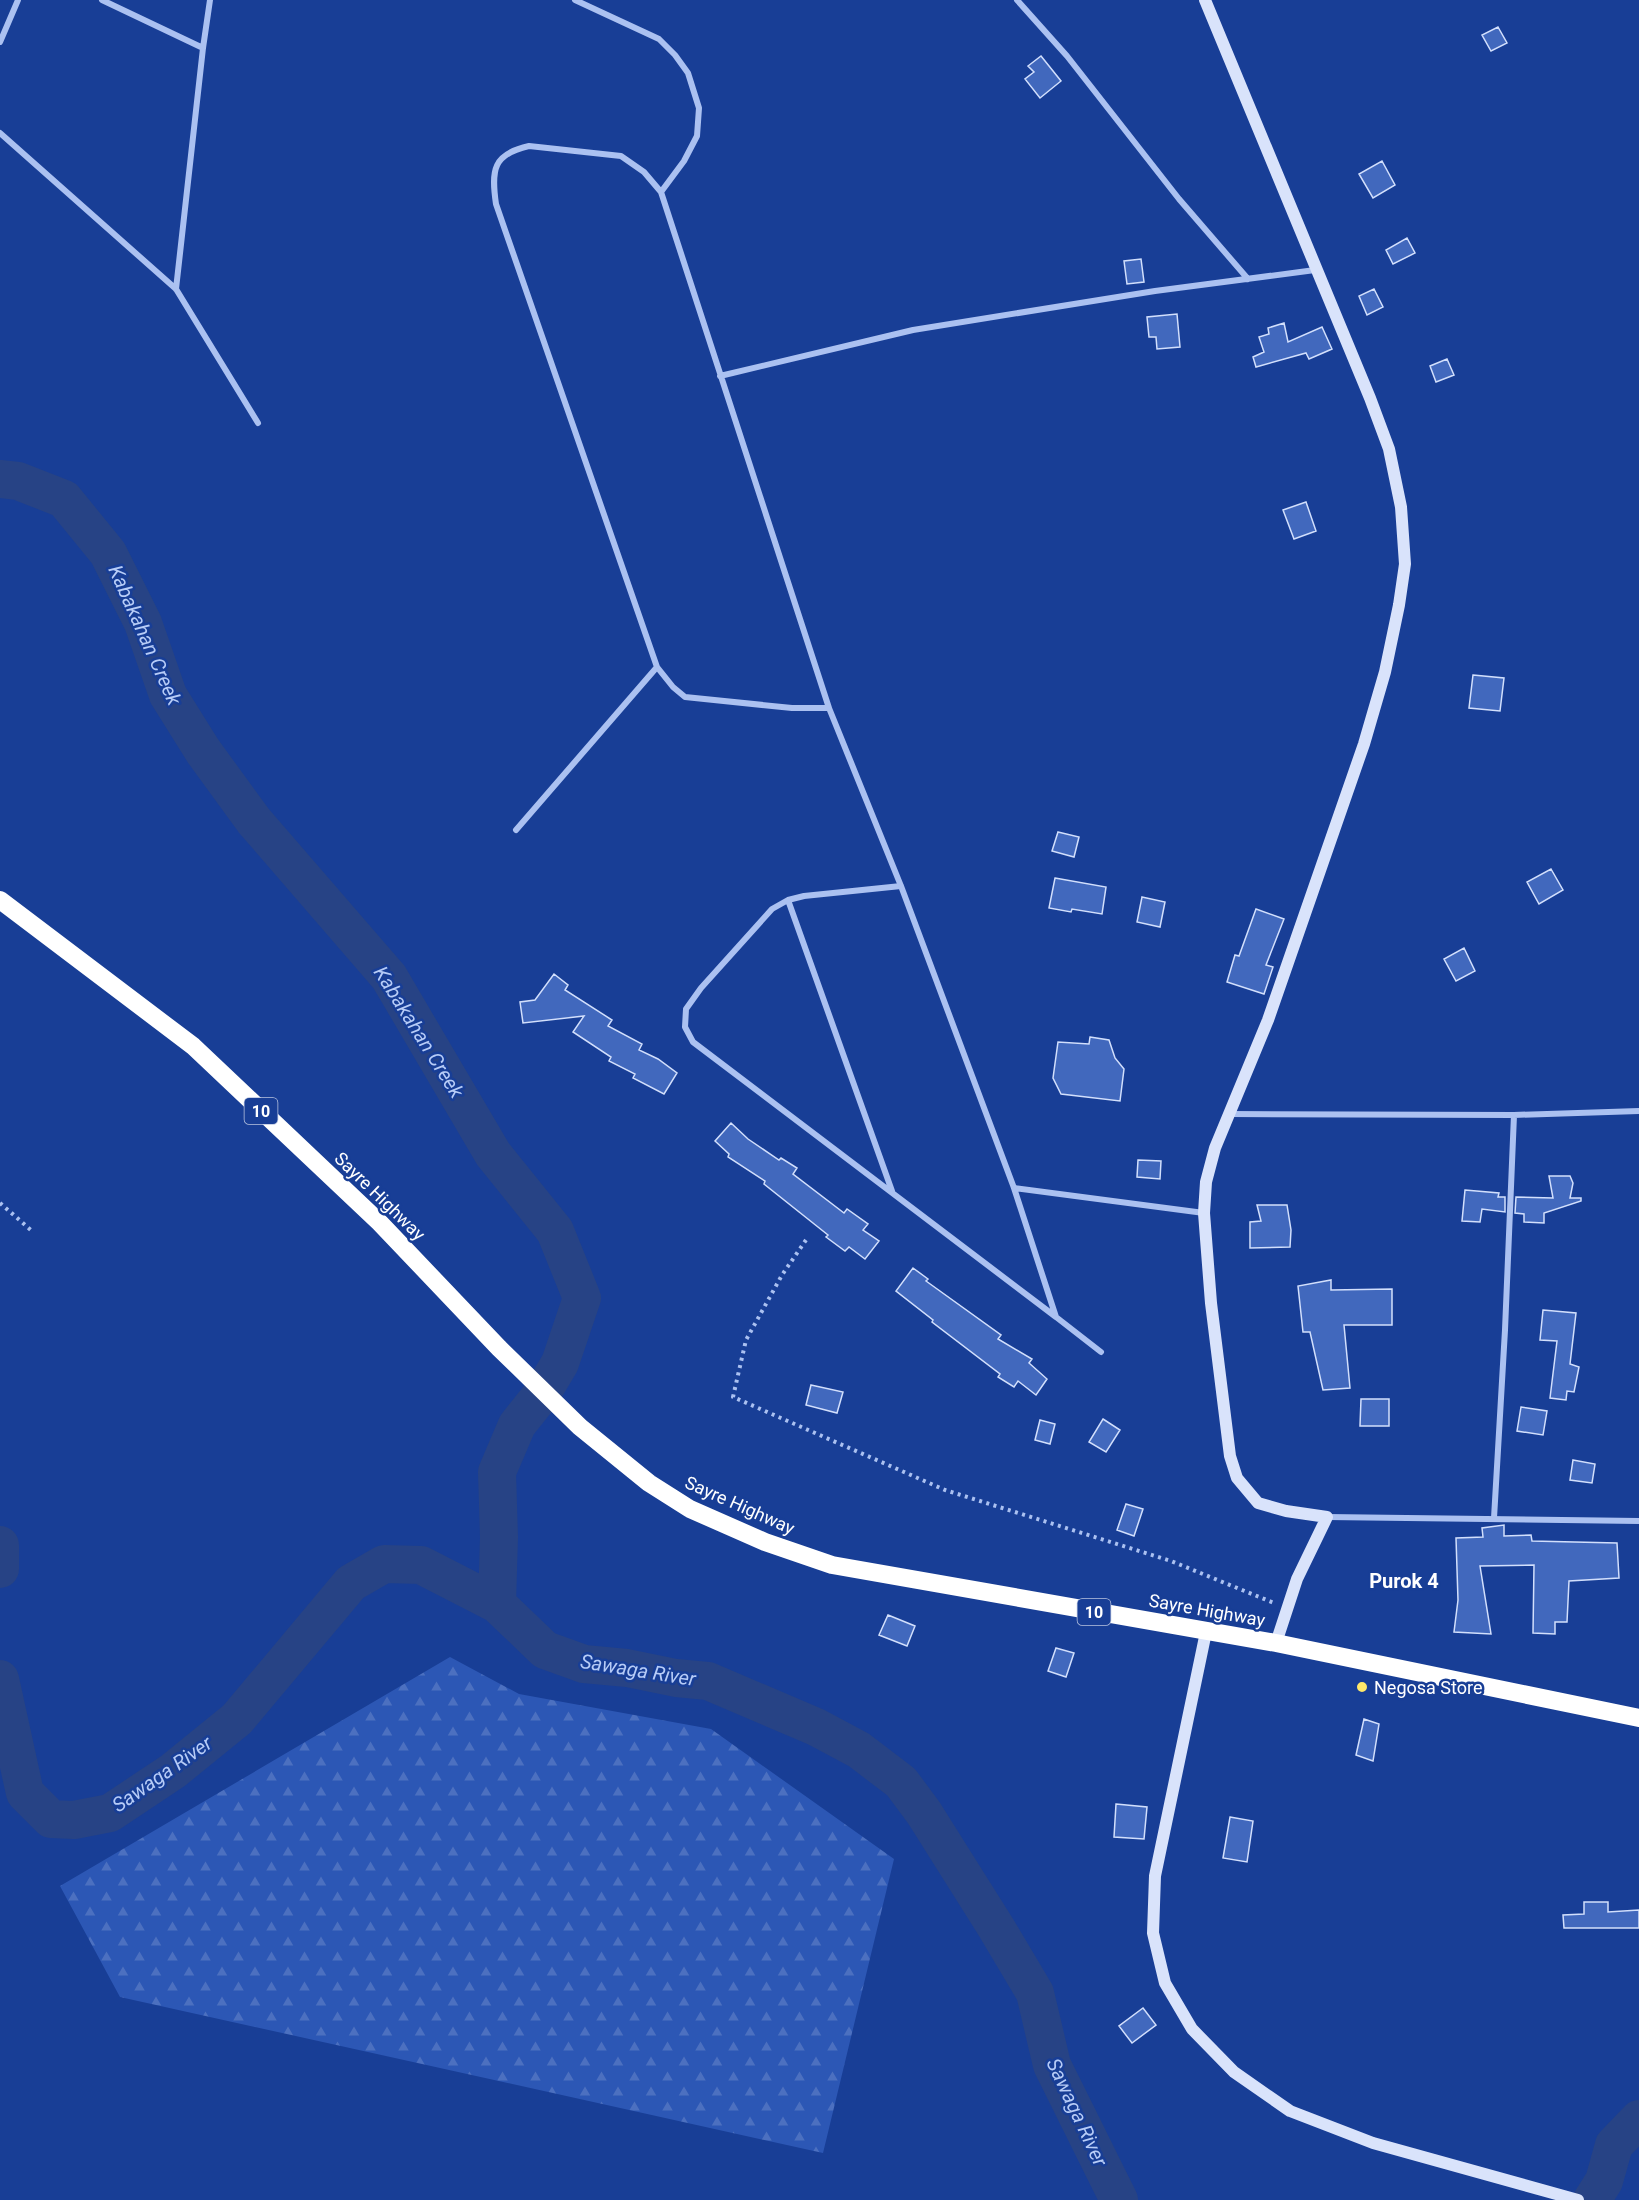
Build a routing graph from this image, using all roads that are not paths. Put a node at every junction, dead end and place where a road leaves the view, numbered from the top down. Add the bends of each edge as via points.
1 (18, 0) edge
2 (102, 0) edge
3 (210, 0) edge
4 (575, 0) edge
5 (1017, 0) edge
6 (1205, 0) edge
7 (0, 42) edge
8 (203, 48) junction
9 (0, 133) edge
10 (661, 192) junction
11 (1315, 270) junction
12 (1248, 279) junction
13 (176, 289) junction
14 (720, 376) junction
15 (258, 423) dead end
16 (657, 667) junction
17 (829, 708) junction
18 (516, 830) dead end
19 (901, 886) junction
20 (0, 900) edge
21 (788, 900) junction
22 (1639, 1111) edge
23 (1229, 1114) junction
24 (1514, 1115) junction
25 (1014, 1188) junction
26 (892, 1193) junction
27 (1204, 1213) junction
28 (1056, 1317) junction
29 (1101, 1352) dead end
30 (1327, 1517) junction
31 (1494, 1518) junction
32 (1639, 1521) edge
33 (1206, 1632) junction
34 (1276, 1643) junction
35 (1639, 1718) edge
36 (1578, 2200) edge

1 - 7 street
2 - 8 street
3 - 8 street
4 - 10 street via 658,39 688,73 699,108 697,136
5 - 12 street
6 - 11 street
8 - 13 street
9 - 13 street
10 - 14 street
10 - 16 street via 644,172 621,156 529,146 513,149 498,162 492,180 496,204
11 - 12 street
11 - 23 street via 1389,449 1401,507 1405,564 1384,672 1364,744 1268,1020
12 - 14 street via 913,330
13 - 15 street
14 - 17 street
16 - 17 street via 685,697
16 - 18 street
17 - 19 street
19 - 21 street
19 - 25 street
20 - 33 highway, Sayre Highway / 10 via 193,1046 380,1223 580,1427 649,1483 690,1509 765,1542 832,1564
21 - 26 street
21 - 26 street via 772,909 701,988 686,1009 685,1027 693,1042
22 - 24 street
23 - 24 street
23 - 27 street via 1206,1182
24 - 31 street
25 - 27 street
25 - 28 street
26 - 28 street
27 - 30 street via 1219,1378 1237,1478 1258,1503
28 - 29 street
30 - 31 street
30 - 34 street via 1286,1608
31 - 32 street
33 - 34 highway, Sayre Highway / 10
33 - 36 street via 1155,1876 1154,1933 1165,1983 1186,2020 1234,2072 1290,2111 1373,2142
34 - 35 highway, Sayre Highway / 10

